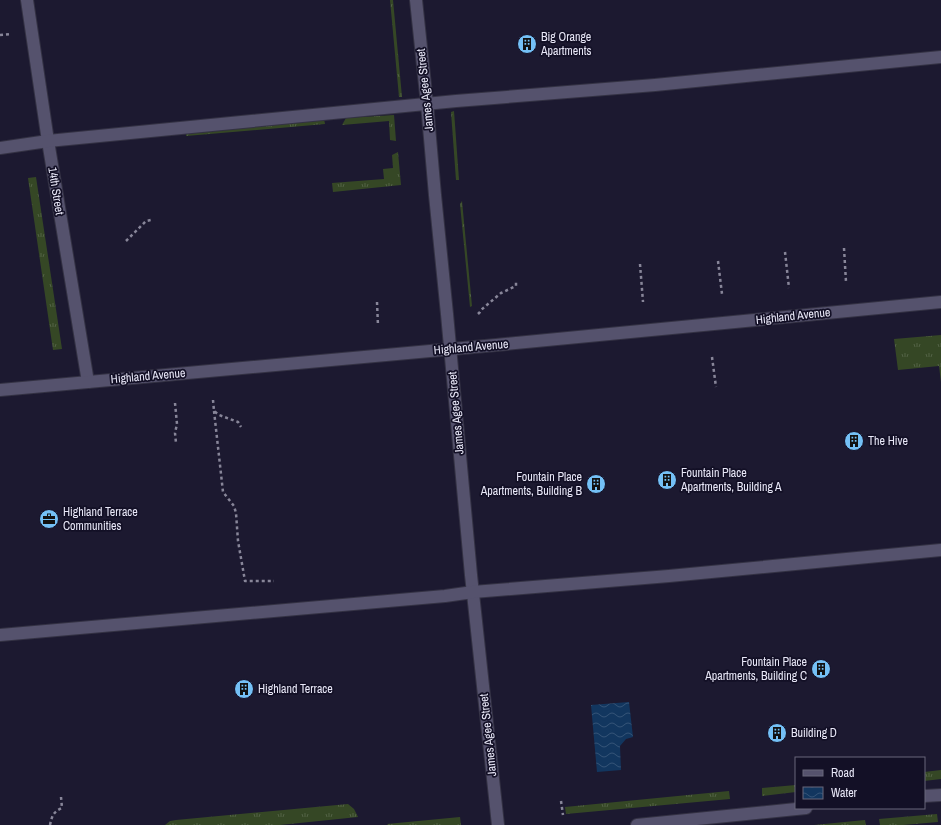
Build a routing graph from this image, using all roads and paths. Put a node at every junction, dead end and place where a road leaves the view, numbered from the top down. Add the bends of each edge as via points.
1 (27, 0) edge
2 (416, 0) edge
3 (11, 34) dead end
4 (0, 35) edge
5 (941, 57) edge
6 (427, 104) junction
7 (48, 141) junction
8 (0, 148) edge
9 (151, 220) dead end
10 (126, 242) dead end
11 (844, 248) dead end
12 (785, 252) dead end
13 (718, 261) dead end
14 (640, 264) dead end
15 (516, 280) dead end
16 (846, 282) dead end
17 (789, 288) dead end
18 (722, 294) dead end
19 (377, 302) dead end
20 (643, 302) dead end
21 (941, 302) edge
22 (478, 314) dead end
23 (378, 326) dead end
24 (450, 349) junction
25 (712, 357) dead end
26 (88, 382) junction
27 (716, 387) dead end
28 (0, 390) edge
29 (213, 400) dead end
30 (175, 403) dead end
31 (214, 411) junction
32 (240, 427) dead end
33 (176, 443) dead end
34 (941, 550) edge
35 (274, 581) dead end
36 (472, 592) junction
37 (0, 635) edge
38 (941, 794) edge
39 (925, 796) edge
40 (61, 797) dead end
41 (561, 801) dead end
42 (796, 809) edge
43 (563, 815) dead end
44 (50, 825) edge
45 (498, 825) edge
46 (637, 825) edge

1 - 7 street, 14th Street
2 - 6 street, James Agee Street
3 - 4 path
5 - 6 street
6 - 7 street
6 - 24 street, James Agee Street
7 - 8 street
7 - 26 street, 14th Street
9 - 10 path via 146,221
11 - 16 path
12 - 17 path
13 - 18 path
14 - 20 path
15 - 22 path via 516,286 501,293
19 - 23 path
21 - 24 street, Highland Avenue
24 - 26 street, Highland Avenue
24 - 36 street, James Agee Street
25 - 27 path
26 - 28 street, Highland Avenue
29 - 31 path
30 - 33 path
31 - 32 path via 238,422
31 - 35 path via 223,492 236,513 245,581
34 - 36 street
36 - 37 street
36 - 45 street, James Agee Street
38 - 39 street
40 - 44 path via 62,808 56,811
41 - 43 path
42 - 46 street

